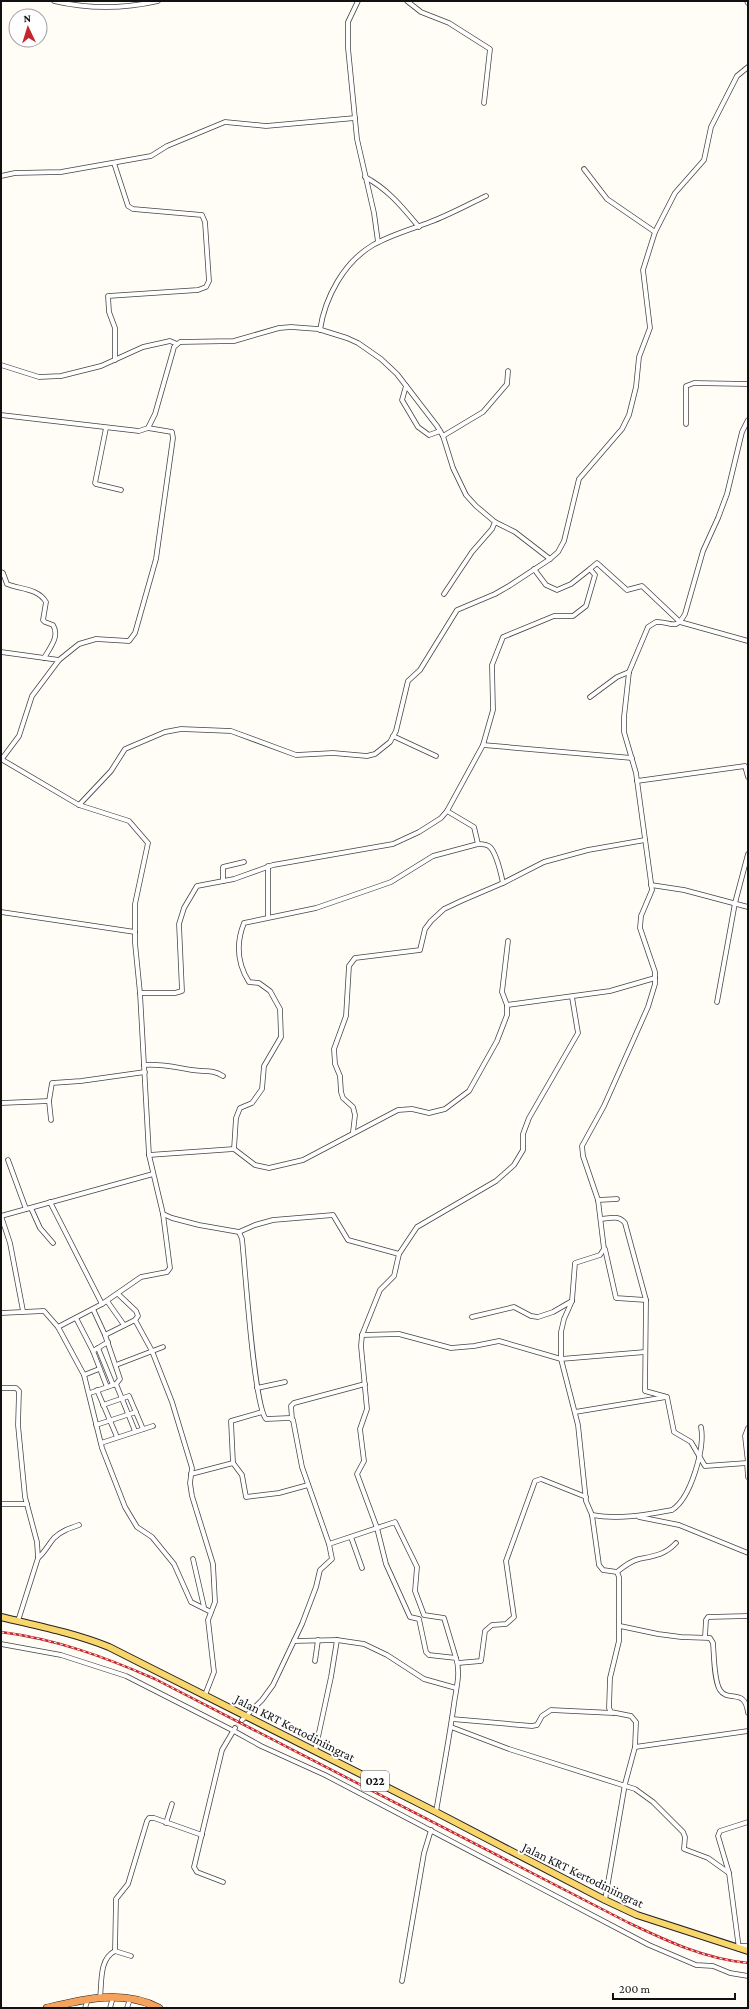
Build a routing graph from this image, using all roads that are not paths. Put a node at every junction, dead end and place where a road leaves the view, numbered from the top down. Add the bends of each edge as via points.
1 (54, 1) edge
2 (158, 1) edge
3 (358, 1) edge
4 (407, 1) edge
5 (748, 67) edge
6 (484, 103) dead end
7 (355, 118) junction
8 (114, 163) junction
9 (584, 169) dead end
10 (1, 176) edge
11 (366, 177) junction
12 (486, 196) dead end
13 (418, 227) junction
14 (655, 232) junction
15 (378, 242) junction
16 (320, 330) junction
17 (177, 344) junction
18 (115, 360) junction
19 (1, 365) edge
20 (508, 371) dead end
21 (748, 384) edge
22 (406, 386) junction
23 (1, 415) edge
24 (748, 420) edge
25 (686, 424) dead end
26 (106, 428) junction
27 (148, 428) junction
28 (440, 431) junction
29 (443, 436) junction
30 (121, 490) dead end
31 (495, 522) junction
32 (550, 559) junction
33 (534, 569) junction
34 (590, 569) junction
35 (1, 572) edge
36 (444, 594) dead end
37 (680, 622) junction
38 (748, 641) edge
39 (1, 652) edge
40 (44, 658) junction
41 (59, 660) junction
42 (629, 672) junction
43 (590, 697) dead end
44 (393, 736) junction
45 (483, 745) junction
46 (436, 756) dead end
47 (632, 758) junction
48 (1, 760) edge
49 (748, 777) edge
50 (637, 780) junction
51 (79, 805) junction
52 (447, 811) junction
53 (644, 840) junction
54 (478, 844) junction
55 (748, 854) edge
56 (244, 862) dead end
57 (268, 866) junction
58 (223, 881) junction
59 (503, 883) junction
60 (651, 885) junction
61 (735, 903) junction
62 (748, 907) edge
63 (1, 912) edge
64 (268, 917) junction
65 (135, 932) junction
66 (508, 941) dead end
67 (655, 978) junction
68 (140, 993) junction
69 (572, 997) junction
70 (717, 1002) dead end
71 (507, 1004) junction
72 (144, 1065) junction
73 (145, 1072) junction
74 (223, 1076) dead end
75 (49, 1101) junction
76 (1, 1103) edge
77 (51, 1120) dead end
78 (354, 1132) junction
79 (234, 1149) junction
80 (149, 1155) junction
81 (8, 1160) dead end
82 (153, 1174) junction
83 (618, 1199) dead end
84 (598, 1200) junction
85 (50, 1202) junction
86 (31, 1208) junction
87 (26, 1209) junction
88 (163, 1214) junction
89 (601, 1219) junction
90 (239, 1232) junction
91 (53, 1243) dead end
92 (604, 1246) junction
93 (399, 1254) junction
94 (118, 1294) junction
95 (646, 1300) junction
96 (107, 1301) junction
97 (572, 1301) junction
98 (102, 1304) junction
99 (92, 1309) junction
100 (24, 1311) junction
101 (1, 1313) edge
102 (472, 1317) dead end
103 (76, 1318) junction
104 (135, 1320) junction
105 (124, 1326) junction
106 (58, 1327) junction
107 (105, 1335) junction
108 (362, 1335) junction
109 (108, 1342) junction
110 (163, 1347) dead end
111 (98, 1348) junction
112 (93, 1351) junction
113 (152, 1351) junction
114 (645, 1352) junction
115 (562, 1359) junction
116 (116, 1365) junction
117 (100, 1369) junction
118 (84, 1375) junction
119 (285, 1382) dead end
120 (115, 1384) junction
121 (365, 1384) junction
122 (107, 1387) junction
123 (1, 1388) edge
124 (257, 1388) junction
125 (97, 1390) junction
126 (90, 1393) junction
127 (667, 1397) junction
128 (122, 1398) junction
129 (103, 1405) junction
130 (136, 1412) junction
131 (262, 1412) junction
132 (575, 1412) junction
133 (128, 1414) junction
134 (292, 1419) junction
135 (110, 1420) junction
136 (96, 1425) junction
137 (153, 1426) dead end
138 (701, 1427) dead end
139 (748, 1428) edge
140 (142, 1429) junction
141 (134, 1431) junction
142 (117, 1437) junction
143 (101, 1443) junction
144 (699, 1456) junction
145 (233, 1463) junction
146 (748, 1463) edge
147 (191, 1474) junction
148 (748, 1476) edge
149 (308, 1485) junction
150 (586, 1497) junction
151 (1, 1504) edge
152 (27, 1504) junction
153 (592, 1515) junction
154 (634, 1516) junction
155 (79, 1525) dead end
156 (377, 1528) junction
157 (351, 1537) junction
158 (676, 1543) dead end
159 (329, 1544) junction
160 (748, 1553) edge
161 (38, 1558) junction
162 (193, 1559) dead end
163 (362, 1568) dead end
164 (617, 1572) junction
165 (204, 1607) junction
166 (211, 1612) junction
167 (748, 1616) edge
168 (1, 1617) edge
169 (18, 1621) junction
170 (620, 1626) junction
171 (705, 1637) junction
172 (318, 1640) junction
173 (337, 1640) junction
174 (294, 1641) junction
175 (1, 1644) edge
176 (315, 1661) dead end
177 (457, 1661) junction
178 (456, 1688) junction
179 (205, 1695) junction
180 (748, 1707) edge
181 (614, 1713) junction
182 (748, 1713) edge
183 (244, 1718) junction
184 (452, 1719) junction
185 (451, 1727) junction
186 (235, 1729) junction
187 (748, 1731) edge
188 (635, 1747) junction
189 (315, 1751) junction
190 (624, 1784) junction
191 (172, 1804) dead end
192 (436, 1812) junction
193 (166, 1822) junction
194 (748, 1822) edge
195 (431, 1830) junction
196 (202, 1834) junction
197 (729, 1873) junction
198 (223, 1882) dead end
199 (605, 1900) junction
200 (748, 1946) edge
201 (739, 1948) junction
202 (115, 1951) junction
203 (748, 1951) edge
204 (131, 1956) dead end
205 (748, 1976) edge
206 (402, 1981) dead end
207 (113, 1996) junction
208 (88, 1998) junction
209 (100, 1998) junction
210 (131, 1998) junction
211 (47, 2008) edge
212 (85, 2008) edge
213 (110, 2008) edge
214 (127, 2008) edge
215 (159, 2008) edge

1 - 2 street via 107,8
3 - 7 street via 348,22 347,36
4 - 6 street via 421,12 449,22 490,49
5 - 14 street via 738,76 711,127 704,160 675,193
7 - 8 street via 266,126 225,122 167,146 150,156
7 - 11 street
8 - 10 street via 61,172 15,173
8 - 18 street via 128,206 133,209 202,215 205,222 209,281 206,287 198,290 108,296 108,312 115,328
9 - 14 street via 607,199
11 - 13 street via 389,193
11 - 15 street
12 - 13 street
13 - 15 street
14 - 32 street via 643,270 650,328 639,358 636,387 629,415 622,429 579,479 564,541 558,552
15 - 16 street via 349,264 326,305
16 - 17 street via 285,327 234,341 183,341
16 - 22 street via 358,343 381,359
17 - 18 street via 170,341 143,347
17 - 27 street via 155,414
18 - 19 street via 87,370 48,377 28,374
20 - 29 street via 507,384 483,412
21 - 25 street via 694,383 686,386
22 - 28 street
22 - 28 street via 402,400 418,427 429,435
23 - 26 street
24 - 37 street via 742,432 727,494 702,551 688,606
26 - 27 street via 138,432
26 - 30 street via 95,482
27 - 41 street via 168,430 172,432 173,438 156,559 135,633 129,641 96,639 79,644
28 - 29 street
29 - 31 street via 453,468 466,495
31 - 32 street via 515,532
31 - 36 street via 492,530 472,552
32 - 33 street
33 - 34 street via 546,585 557,590 571,584
33 - 44 street via 495,594 464,606 453,614 420,670 408,681
34 - 37 street via 596,563 627,590 642,586
34 - 45 street via 596,575 586,606 573,616 554,616 503,637 492,665 493,710
35 - 40 street via 7,584 37,594 46,602 43,620 53,625 56,635
37 - 38 street
37 - 42 street via 674,625 656,622 648,627
39 - 40 street
40 - 41 street
41 - 48 street via 32,696 19,736
42 - 43 street via 617,677
42 - 47 street via 624,727
44 - 46 street
44 - 51 street via 384,747 371,756 333,753 296,755 231,731 164,732 125,748 111,771
45 - 47 street
45 - 52 street
47 - 50 street
48 - 51 street
49 - 50 street via 745,766
50 - 53 street
51 - 65 street via 129,821 148,840 135,904
52 - 54 street via 474,827
52 - 57 street via 430,826 393,844
53 - 59 street via 560,857 544,862
53 - 60 street
54 - 59 street via 490,847 499,866
54 - 64 street via 433,856 391,882 371,889 316,908
55 - 61 street
56 - 58 street via 223,867
57 - 58 street
57 - 64 street
58 - 68 street via 197,886 182,913 179,929 182,991
59 - 78 street via 444,910 431,920 425,929 420,950 355,958 349,966 346,1016 334,1049 334,1064 340,1076 341,1092 353,1106
60 - 61 street via 684,890
60 - 67 street via 652,892 641,916 640,928
61 - 62 street
61 - 70 street
63 - 65 street
64 - 79 street via 244,923 238,958 241,970 249,982 259,983 270,991 280,1010 281,1037 264,1066 262,1089 252,1103 240,1108 236,1118
65 - 68 street
66 - 71 street via 502,992
67 - 69 street via 610,991
67 - 84 street via 648,1007 601,1112 582,1146
68 - 72 street
69 - 71 street
69 - 93 street via 578,1033 529,1118 523,1134 523,1150 514,1165 496,1181 417,1227
71 - 78 street via 507,1015 497,1041 469,1091 445,1109 428,1113 412,1109 398,1110
72 - 73 street
72 - 74 street via 160,1063 191,1070 211,1070
73 - 75 street via 55,1082 51,1085
73 - 80 street
75 - 76 street
75 - 77 street
78 - 79 street via 303,1160 269,1168 255,1165
79 - 80 street
80 - 82 street
81 - 87 street
82 - 85 street
82 - 88 street
83 - 84 street
84 - 89 street
85 - 86 street
85 - 98 street
86 - 87 street
86 - 91 street via 40,1228
87 - 100 street via 1,1216 10,1243
88 - 90 street via 199,1225
88 - 94 street via 170,1268 168,1271 141,1277
89 - 92 street
89 - 95 street via 615,1217 625,1223
90 - 93 street via 273,1220 334,1215 348,1240
90 - 124 street via 242,1239
92 - 95 street via 616,1298
92 - 97 street via 600,1256 575,1263
93 - 108 street via 394,1276 380,1290
94 - 96 street
94 - 104 street via 138,1313
95 - 114 street
96 - 98 street
96 - 105 street
97 - 102 street via 538,1317 514,1308
97 - 115 street via 561,1332
98 - 99 street
99 - 103 street
99 - 107 street
100 - 101 street
100 - 106 street via 44,1312
103 - 106 street
103 - 112 street
104 - 105 street
104 - 113 street
105 - 107 street
106 - 118 street
107 - 109 street
108 - 115 street via 399,1334 451,1348 499,1341
108 - 121 street
109 - 111 street
109 - 116 street
110 - 113 street
111 - 112 street
111 - 120 street
112 - 117 street
113 - 116 street
113 - 147 street via 172,1402 192,1468
114 - 115 street
114 - 127 street via 645,1391
115 - 132 street
116 - 120 street via 120,1379
117 - 118 street
117 - 122 street
118 - 126 street
119 - 124 street
120 - 122 street
120 - 128 street
121 - 134 street via 294,1402 291,1406
121 - 156 street via 367,1409 360,1429 364,1462 357,1474
122 - 125 street
123 - 152 street via 17,1388 19,1391 18,1422
124 - 131 street
125 - 126 street
125 - 129 street
126 - 136 street
127 - 132 street
127 - 144 street via 674,1432 691,1442
128 - 129 street
128 - 130 street via 130,1397
128 - 133 street
129 - 135 street
130 - 133 street
130 - 140 street
131 - 134 street via 264,1417 269,1419
131 - 145 street via 231,1421
132 - 150 street
133 - 135 street
133 - 141 street
134 - 149 street
135 - 136 street
135 - 142 street
136 - 143 street
137 - 140 street
138 - 144 street via 702,1443
139 - 146 street via 745,1436
140 - 141 street
141 - 142 street
142 - 143 street
143 - 165 street via 115,1485 135,1524 152,1537 174,1564 192,1603
144 - 146 street via 705,1466
144 - 154 street via 692,1479 679,1505 672,1510
145 - 147 street
145 - 149 street via 242,1475 246,1497 279,1493
146 - 148 street
147 - 166 street via 192,1496 211,1554 214,1574 216,1602
149 - 159 street
150 - 153 street
150 - 177 street via 541,1479 535,1481 506,1561 514,1617 506,1624 492,1625 485,1631 481,1661
151 - 152 street
152 - 161 street via 37,1542
153 - 154 street via 608,1518
153 - 164 street via 598,1566 603,1570
154 - 160 street via 679,1525
155 - 161 street via 58,1535
156 - 157 street
156 - 177 street via 386,1564 410,1617 419,1619 426,1652 429,1655
156 - 177 street via 395,1522 417,1567 415,1591 424,1615 444,1618
157 - 159 street
157 - 163 street
158 - 164 street via 661,1554 638,1560
159 - 174 street via 331,1561 320,1570 316,1587
161 - 169 street
162 - 165 street
164 - 170 street
165 - 166 street
166 - 179 street via 208,1624 214,1672
167 - 171 street via 708,1617
168 - 169 main road, Jalan KRT Kertodiniingrat / 022
169 - 179 main road, Jalan KRT Kertodiniingrat / 022 via 86,1638
170 - 171 street via 688,1638
170 - 181 street via 610,1678 609,1708
171 - 180 street via 710,1638 713,1643 720,1690 724,1694 740,1697
172 - 173 street
172 - 174 street
172 - 176 street
173 - 178 street via 369,1645 424,1679
173 - 189 street
174 - 183 street via 272,1685 262,1700
175 - 186 street via 61,1656 126,1676
177 - 178 street
178 - 184 street
179 - 183 main road, Jalan KRT Kertodiniingrat / 022
180 - 182 street
181 - 184 street via 551,1710 542,1716 537,1725 532,1726
181 - 188 street via 635,1719
183 - 189 main road, Jalan KRT Kertodiniingrat / 022
184 - 185 street
185 - 190 street via 509,1749
185 - 192 street
186 - 195 street via 261,1746 325,1775
186 - 196 street via 222,1750
187 - 188 street
188 - 190 street
189 - 192 main road, Jalan KRT Kertodiniingrat / 022
190 - 197 street via 643,1793 678,1826 685,1836 684,1849 708,1858
190 - 199 street
191 - 193 street
192 - 199 main road, Jalan KRT Kertodiniingrat / 022
193 - 196 street
193 - 202 street via 154,1818 147,1821 128,1884 116,1899
194 - 197 street via 719,1833
195 - 205 street via 649,1945 696,1965 713,1966 730,1973
195 - 206 street via 424,1853
196 - 198 street via 194,1868 197,1872
197 - 201 street
199 - 201 main road, Jalan KRT Kertodiniingrat / 022 via 637,1915
200 - 201 street
201 - 203 main road, Jalan KRT Kertodiniingrat / 022
202 - 204 street
202 - 209 street via 105,1961
207 - 209 highway
207 - 210 highway
207 - 213 street
208 - 209 highway
208 - 211 highway
208 - 212 street
210 - 214 street
210 - 215 highway

